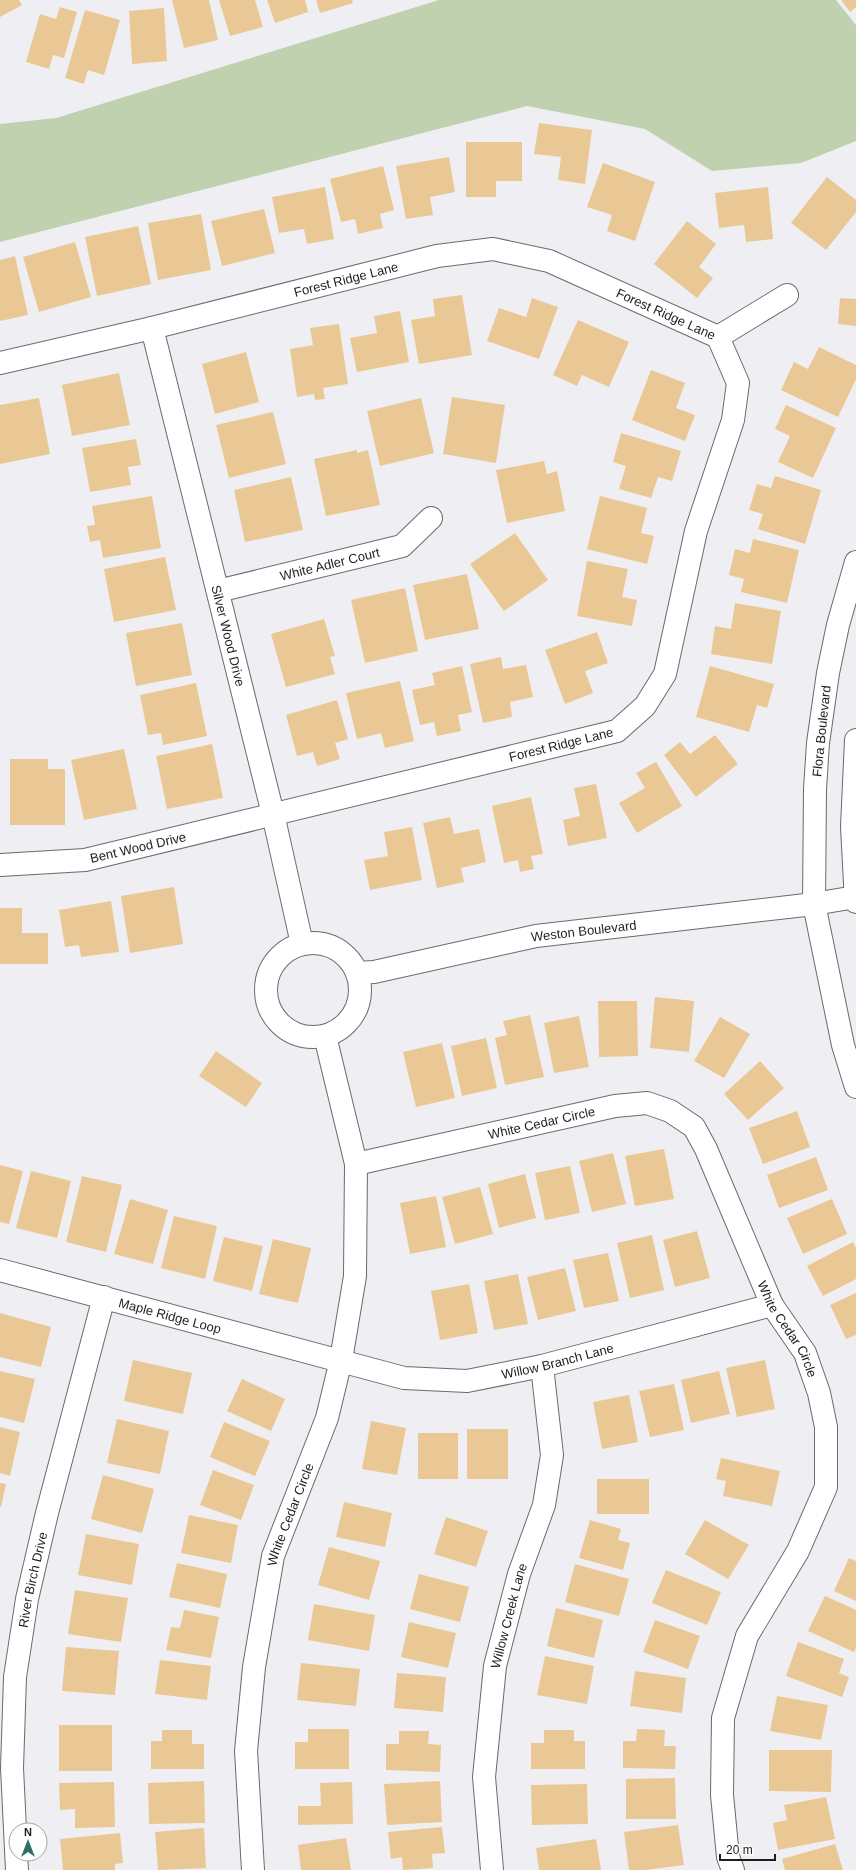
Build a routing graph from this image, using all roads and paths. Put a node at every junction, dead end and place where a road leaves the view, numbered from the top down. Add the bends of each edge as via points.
1 (786, 296) dead end
2 (152, 328) junction
3 (718, 338) junction
4 (0, 363) edge
5 (431, 518) dead end
6 (856, 562) edge
7 (218, 591) junction
8 (856, 740) edge
9 (273, 814) junction
10 (0, 865) edge
11 (856, 899) edge
12 (814, 904) junction
13 (302, 944) junction
14 (357, 973) junction
15 (325, 1036) junction
16 (856, 1087) edge
17 (356, 1164) junction
18 (0, 1270) edge
19 (104, 1297) junction
20 (772, 1305) junction
21 (341, 1360) junction
22 (542, 1366) junction
23 (17, 1870) edge
24 (253, 1870) edge
25 (492, 1870) edge
26 (733, 1870) edge

1 - 3 street
2 - 3 street, Forest Ridge Lane via 437,256 493,248 549,260
2 - 4 street, Forest Ridge Lane
2 - 7 street, Silver Wood Drive
3 - 9 street, Forest Ridge Lane via 738,382 733,420 696,531 665,674 645,706 617,731
5 - 7 street, White Adler Court via 402,546
6 - 12 street, Flora Boulevard via 829,666 818,744
7 - 9 street, Silver Wood Drive
8 - 11 street via 852,827
9 - 10 street, Bent Wood Drive via 86,860
9 - 13 street, Silver Wood Drive
11 - 12 street
12 - 14 street, Weston Boulevard via 536,936 374,972
12 - 16 street, Flora Boulevard via 843,1045
13 - 14 street via 320,944 340,952
13 - 15 street via 282,954 269,972 266,1000 276,1019 288,1030 299,1035
14 - 15 street via 360,997 355,1012 344,1025
15 - 17 street, White Cedar Circle
17 - 20 street, White Cedar Circle via 615,1106 647,1104 670,1110 694,1127 706,1148
17 - 21 street, White Cedar Circle via 355,1276
18 - 19 street, Maple Ridge Loop
19 - 21 street, Maple Ridge Loop
19 - 23 street, River Birch Drive via 25,1607 15,1677 12,1768
20 - 22 street, Willow Branch Lane
20 - 26 street, White Cedar Circle via 805,1353 819,1393 826,1427 826,1487 798,1551 747,1636 723,1718 722,1795 728,1858
21 - 22 street, Willow Branch Lane via 404,1378 467,1381
21 - 24 street, White Cedar Circle via 327,1418 272,1564 254,1667 246,1751
22 - 25 street, Willow Creek Lane via 552,1455 544,1504 519,1574 495,1666 484,1776

